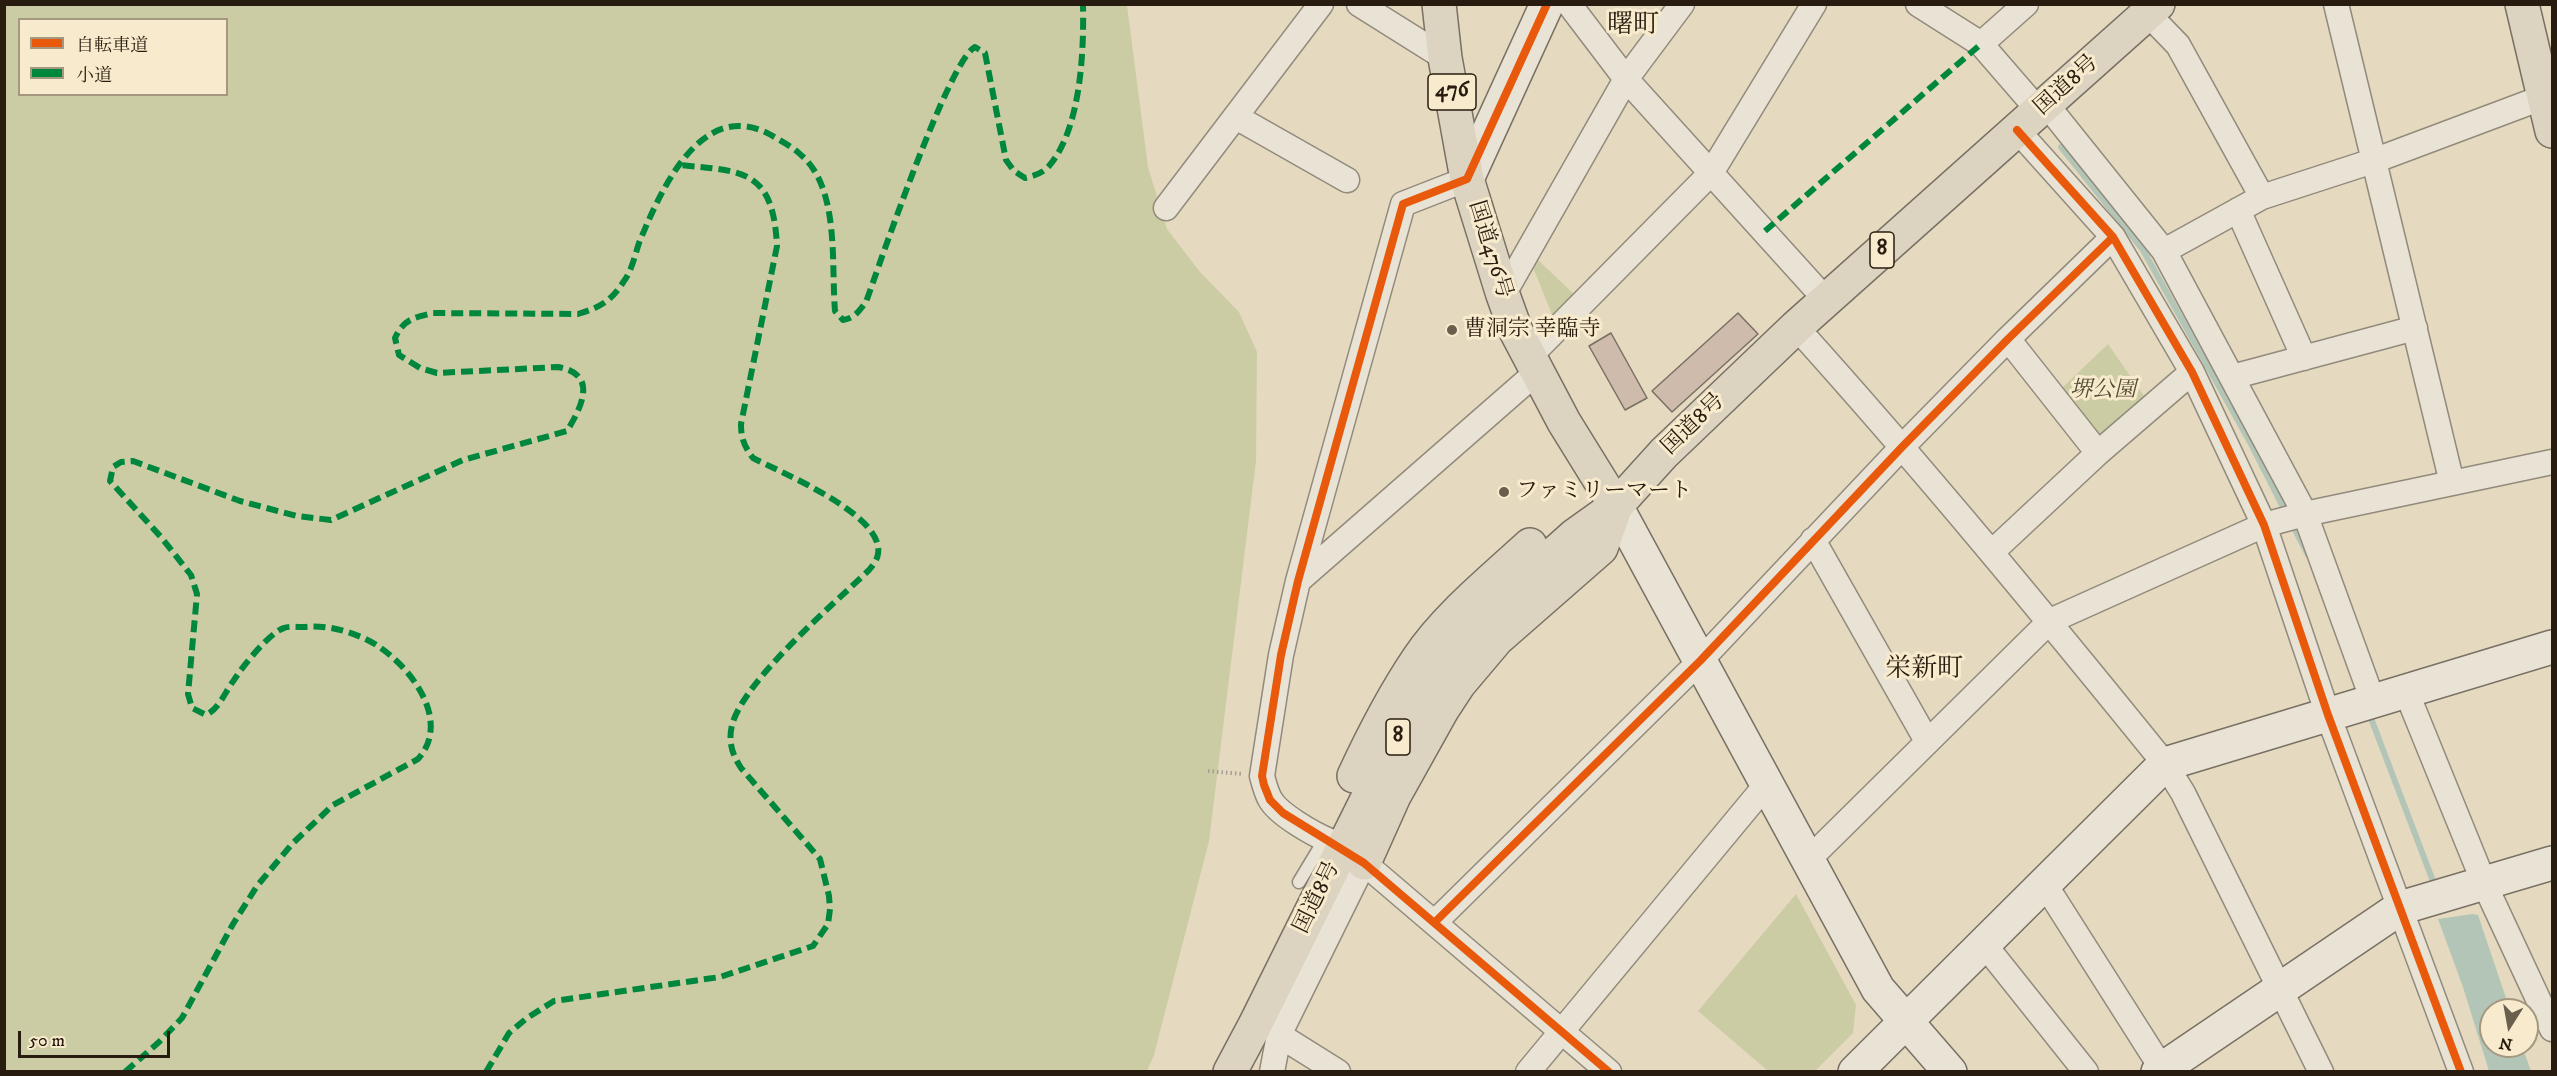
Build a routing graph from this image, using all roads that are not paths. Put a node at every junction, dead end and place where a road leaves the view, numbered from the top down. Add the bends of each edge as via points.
1 (1321, 4) edge
2 (1359, 4) edge
3 (1439, 4) edge
4 (1547, 4) edge
5 (1569, 4) edge
6 (1682, 4) edge
7 (1814, 4) edge
8 (1918, 4) edge
9 (2026, 4) edge
10 (2336, 4) edge
11 (2522, 4) edge
12 (2153, 9) edge
13 (1981, 44) junction
14 (1445, 58) junction
15 (1626, 79) junction
16 (2548, 95) edge
17 (2034, 115) junction
18 (1236, 117) junction
19 (2553, 132) edge
20 (2376, 160) junction
21 (1711, 173) junction
22 (1467, 179) junction
23 (1347, 180) dead end
24 (2262, 197) junction
25 (1166, 208) dead end
26 (2238, 210) junction
27 (2113, 237) junction
28 (2164, 251) junction
29 (1503, 295) junction
30 (1826, 300) junction
31 (1796, 327) junction
32 (2415, 328) junction
33 (2008, 339) junction
34 (2304, 358) junction
35 (1533, 364) junction
36 (2192, 372) junction
37 (2232, 377) junction
38 (1903, 446) junction
39 (2098, 453) junction
40 (2553, 462) edge
41 (2452, 483) junction
42 (1616, 506) junction
43 (2305, 514) junction
44 (2264, 525) junction
45 (1813, 540) junction
46 (1993, 551) junction
47 (1298, 581) junction
48 (2050, 621) junction
49 (2553, 647) edge
50 (1700, 661) junction
51 (2406, 691) junction
52 (2373, 701) junction
53 (2328, 715) junction
54 (1927, 741) junction
55 (2165, 764) junction
56 (1766, 785) junction
57 (1327, 840) junction
58 (1809, 859) junction
59 (1358, 860) junction
60 (2553, 863) edge
61 (1299, 882) dead end
62 (2043, 883) junction
63 (2484, 883) junction
64 (2400, 908) junction
65 (1434, 922) junction
66 (1983, 944) junction
67 (2280, 988) junction
68 (1905, 1021) junction
69 (2553, 1029) edge
70 (1267, 1030) junction
71 (1561, 1031) junction
72 (2161, 1070) edge
73 (1230, 1071) edge
74 (1272, 1071) edge
75 (1338, 1071) edge
76 (1528, 1071) edge
77 (1609, 1071) edge
78 (1855, 1071) edge
79 (1950, 1071) edge
80 (2086, 1071) edge
81 (2321, 1071) edge
82 (2461, 1071) edge

1 - 18 street
2 - 14 street
3 - 14 main road, 国道476号 / 476
4 - 22 street
5 - 15 street
6 - 15 street
7 - 21 street
8 - 13 street
9 - 13 street
10 - 20 street
11 - 16 main road
12 - 17 main road, 国道8号 / 8
12 - 24 street via 2178,45
13 - 17 street
14 - 22 main road, 国道476号 / 476
15 - 21 street
15 - 29 street
16 - 19 main road
16 - 20 street
17 - 27 street
17 - 28 street
17 - 30 main road, 国道8号 / 8
18 - 23 street
18 - 25 street
20 - 24 street
20 - 32 street
21 - 30 street
21 - 35 street
22 - 29 main road, 国道476号 / 476
22 - 47 street via 1403,204
24 - 26 street
26 - 28 street
26 - 34 street
27 - 33 street
27 - 36 street
28 - 37 street
29 - 35 main road, 国道476号 / 476
30 - 31 main road, 国道8号 / 8
31 - 38 street
31 - 42 main road, 国道8号 / 8 via 1664,453
32 - 34 street
32 - 41 street
33 - 38 street
33 - 39 street
34 - 37 street
35 - 42 main road, 国道476号 / 476
35 - 47 street
36 - 39 street
36 - 44 street
37 - 43 street
38 - 45 street
38 - 46 street
39 - 46 street
40 - 41 street
41 - 43 street
42 - 50 street
42 - 57 main road via 1578,511 1554,525 1469,600 1419,657 1381,719
42 - 59 main road via 1601,548 1497,639 1459,684
42 - 70 main road, 国道8号 / 8 via 1574,536 1527,578 1437,674 1398,737
43 - 44 street
43 - 52 street
44 - 48 street
44 - 53 street
45 - 50 street
45 - 54 street
46 - 48 street
47 - 57 street via 1281,655 1262,776 1276,807
48 - 54 street
48 - 55 street
49 - 51 street
50 - 56 street
50 - 65 street
51 - 52 street
51 - 63 street
52 - 53 street
53 - 55 street
53 - 64 street
54 - 58 street
55 - 62 street
55 - 67 street
56 - 58 street
56 - 71 street
57 - 61 lane
58 - 68 street via 1878,989
59 - 65 street
59 - 70 street
60 - 63 street
62 - 66 street
62 - 72 street
63 - 64 street
63 - 69 street
64 - 67 street
64 - 82 street
65 - 71 street
66 - 68 street
66 - 80 street
67 - 72 street
67 - 81 street
68 - 78 street
68 - 79 street
70 - 73 main road, 国道8号 / 8
70 - 74 street
70 - 75 street
71 - 76 street
71 - 77 street

